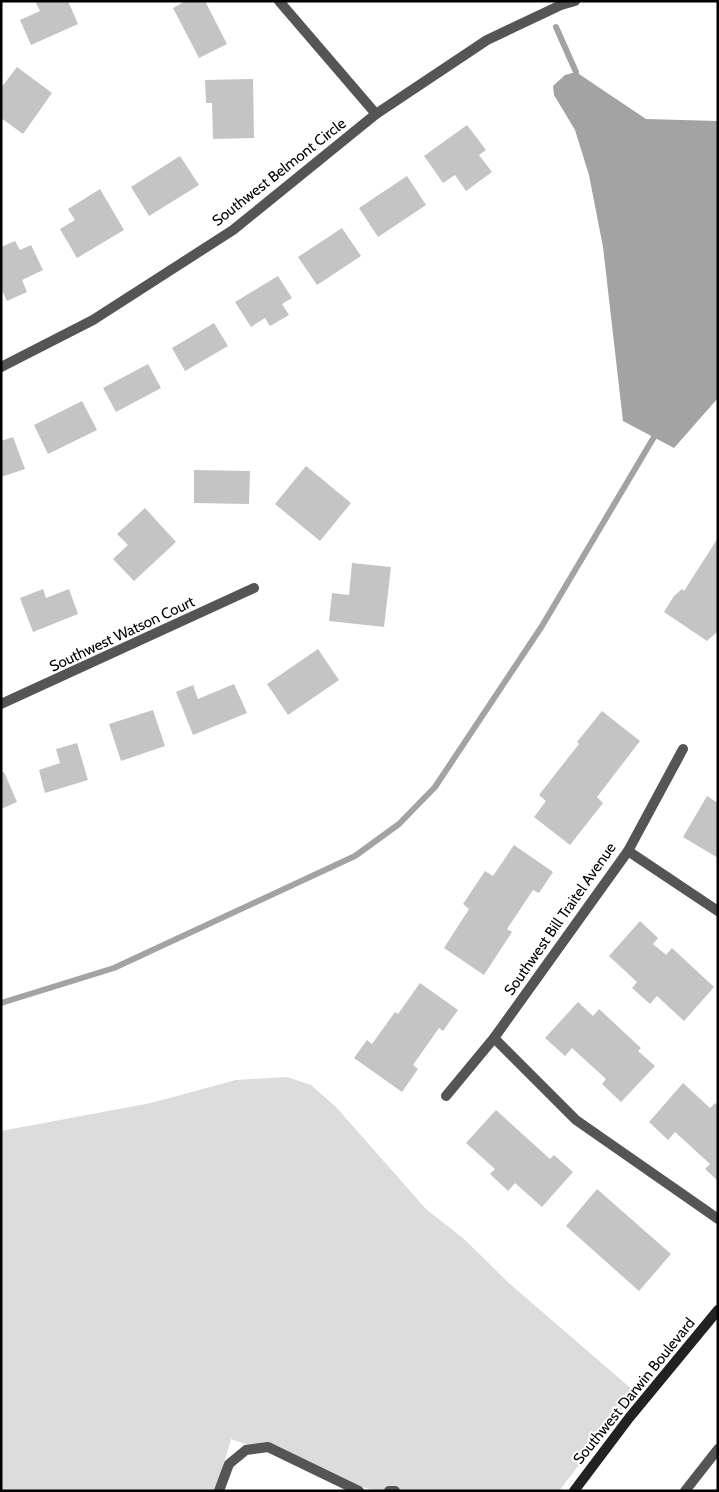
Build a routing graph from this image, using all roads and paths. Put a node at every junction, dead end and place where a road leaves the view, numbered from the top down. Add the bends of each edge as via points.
1 (279, 1) edge
2 (575, 1) edge
3 (376, 114) junction
4 (1, 367) edge
5 (254, 588) dead end
6 (1, 704) edge
7 (683, 749) dead end
8 (628, 851) junction
9 (718, 911) edge
10 (494, 1038) junction
11 (446, 1096) dead end
12 (718, 1219) edge
13 (718, 1310) edge
14 (718, 1449) edge
15 (219, 1491) edge
16 (359, 1491) edge
17 (389, 1491) edge
18 (395, 1491) edge
19 (574, 1491) edge
20 (685, 1491) edge

1 - 3 street
2 - 3 street, Southwest Belmont Circle via 487,40
3 - 4 street, Southwest Belmont Circle via 233,230 93,320
5 - 6 street, Southwest Watson Court
7 - 8 street, Southwest Bill Traitel Avenue
8 - 9 street
8 - 10 street, Southwest Bill Traitel Avenue
10 - 11 street, Southwest Bill Traitel Avenue
10 - 12 street via 576,1120
13 - 19 street, Southwest Darwin Boulevard
14 - 20 street
15 - 16 street via 229,1464 246,1450 268,1447
17 - 18 street

